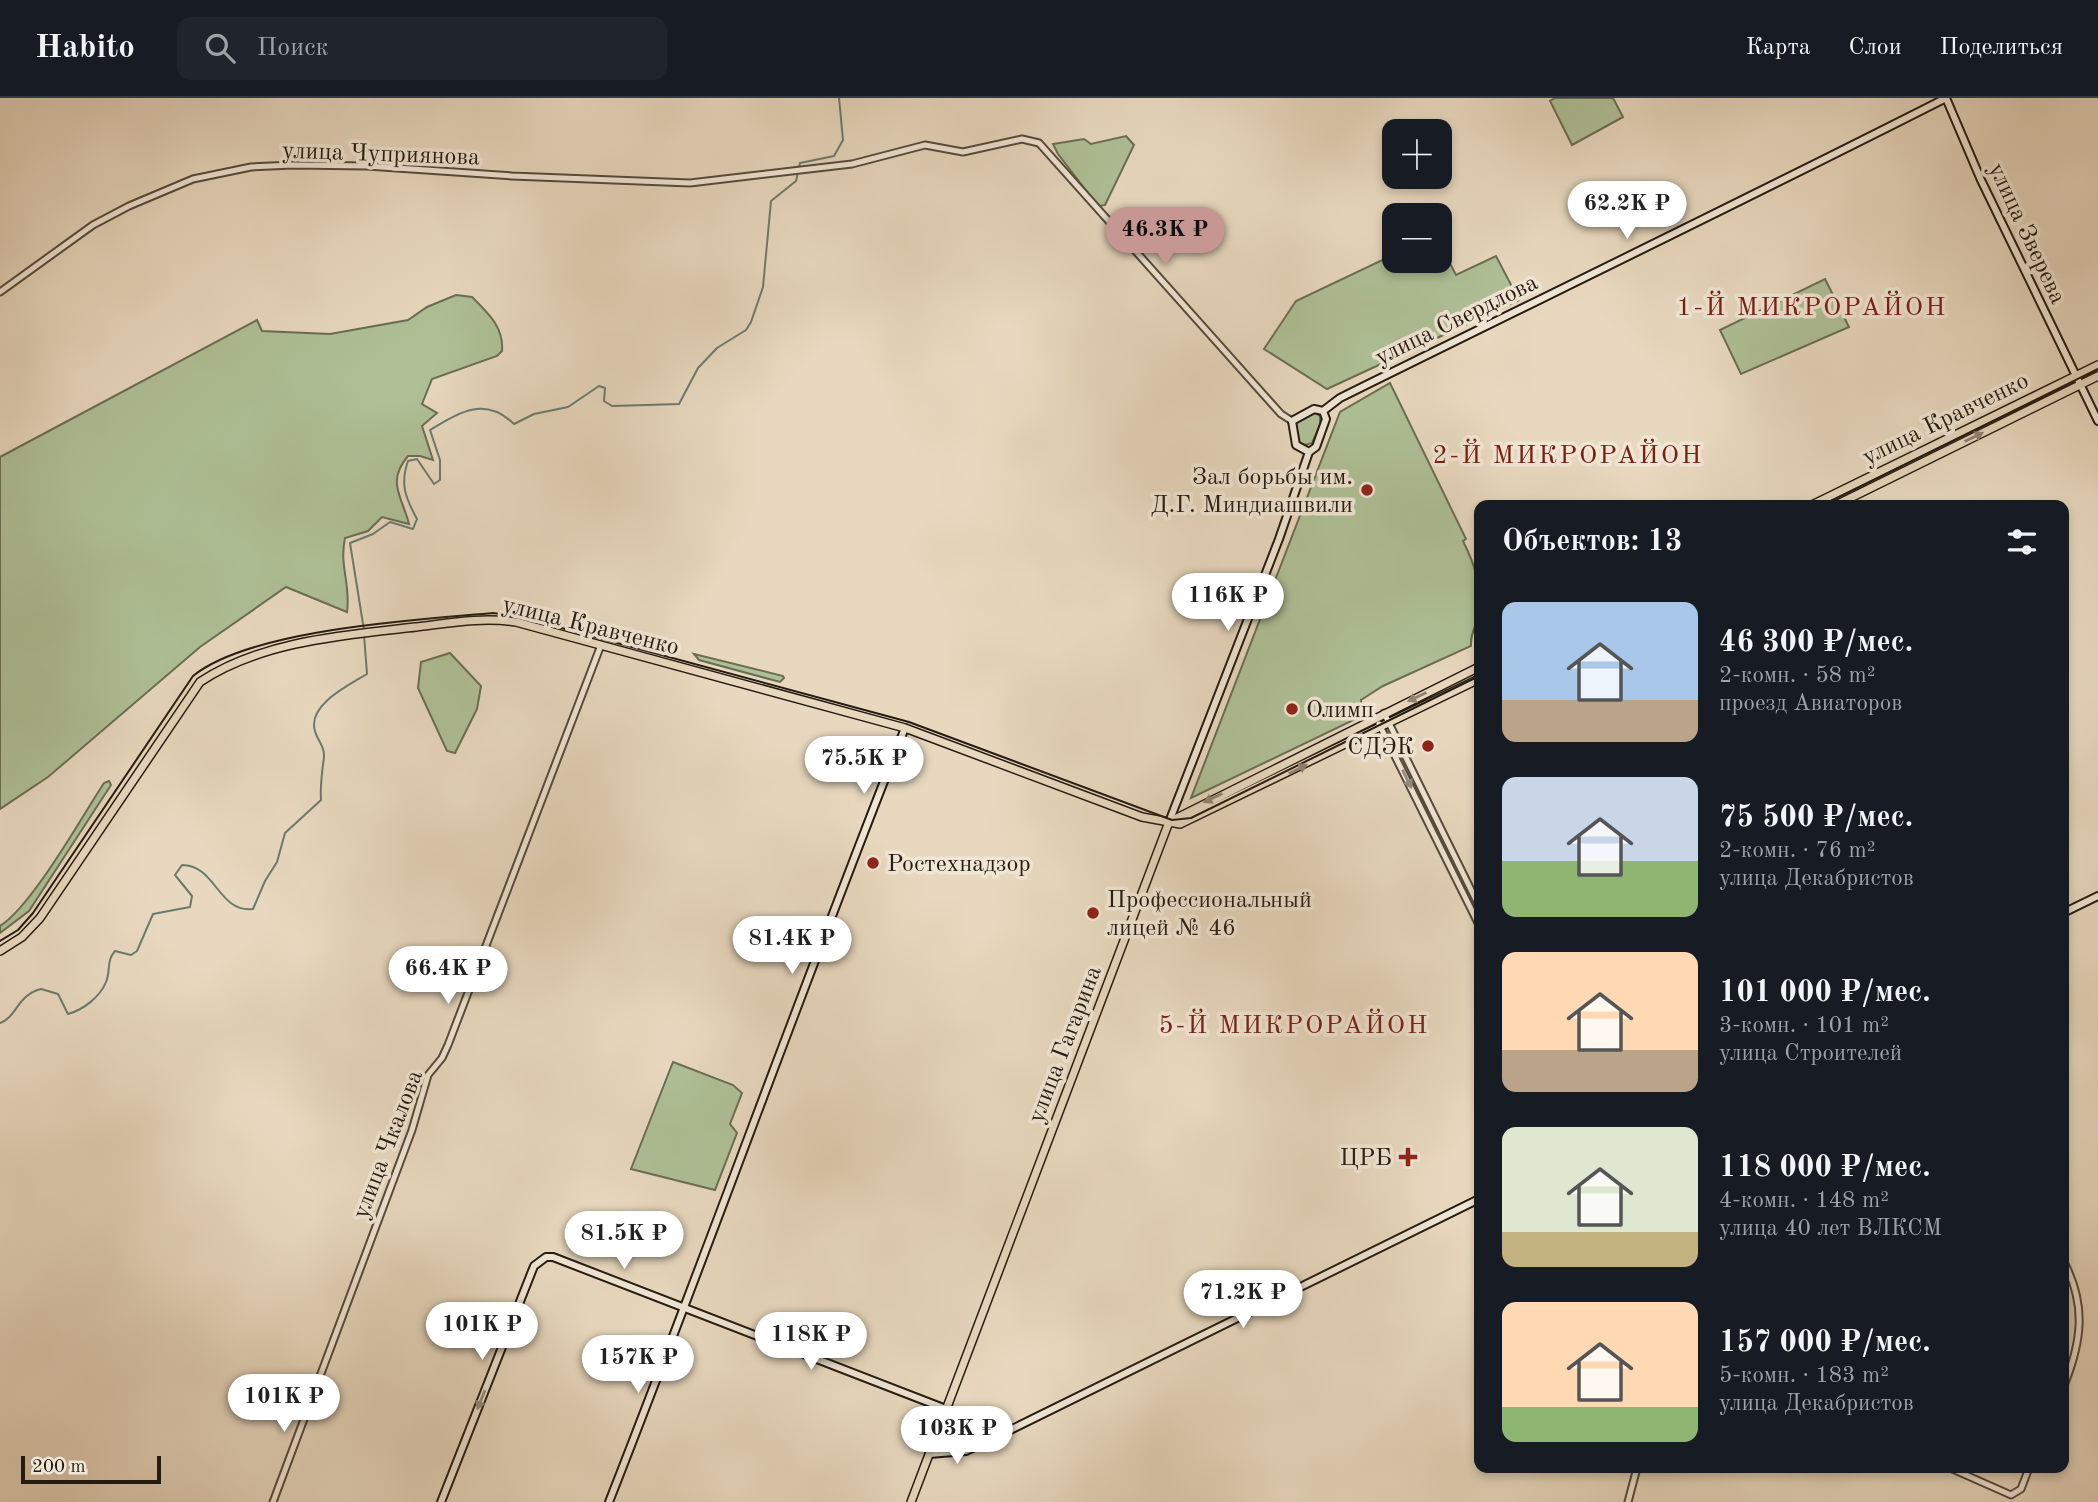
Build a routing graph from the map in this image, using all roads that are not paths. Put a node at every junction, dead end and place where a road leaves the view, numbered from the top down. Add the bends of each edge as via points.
1 (1946, 98) edge
2 (0, 292) edge
3 (2098, 365) edge
4 (2076, 376) junction
5 (2098, 376) edge
6 (2080, 385) junction
7 (1323, 411) junction
8 (1292, 421) junction
9 (2098, 421) edge
10 (1308, 452) junction
11 (1822, 500) edge
12 (1846, 500) edge
13 (601, 645) junction
14 (1474, 669) edge
15 (1474, 682) edge
16 (1380, 715) junction
17 (1385, 725) junction
18 (905, 728) junction
19 (1169, 822) junction
20 (2098, 895) edge
21 (1474, 896) edge
22 (2069, 910) edge
23 (1474, 914) edge
24 (0, 951) edge
25 (1474, 1201) edge
26 (2069, 1273) edge
27 (685, 1310) junction
28 (2069, 1372) edge
29 (946, 1409) junction
30 (929, 1454) junction
31 (1636, 1473) edge
32 (1960, 1473) edge
33 (2027, 1473) edge
34 (273, 1502) edge
35 (441, 1502) edge
36 (609, 1502) edge
37 (911, 1502) edge
38 (1628, 1502) edge

1 - 4 main road, улица Зверева
1 - 7 main road, улица Свердлова via 1340,398
2 - 8 street, улица Чуприянова via 93,225 129,206 193,179 251,167 367,166 690,183 852,164 925,145 963,152 1028,139 1039,143 1187,311
3 - 4 main road, улица Кравченко
4 - 6 main road, улица Зверева
4 - 11 main road, улица Кравченко
5 - 6 main road, улица Кравченко
6 - 9 main road, улица Зверева
12 -> 6 main road, улица Кравченко
7 - 8 main road via 1306,411
7 - 10 main road via 1326,419 1319,441
8 - 10 main road via 1296,445
10 - 19 main road, улица Гагарина
13 - 18 main road, улица Кравченко
13 - 24 main road, улица Кравченко via 496,619 312,641 227,667 200,682 40,918
13 - 34 street, улица Чкалова via 448,1045 428,1075 412,1130
14 -> 16 main road
15 - 17 main road, улица Кравченко
16 - 17 street
16 -> 19 main road
19 -> 17 main road, улица Кравченко via 1189,822
17 - 21 street
17 -> 23 street
18 - 19 main road, улица Кравченко via 1142,817
18 - 27 main road via 814,958
19 - 29 main road, улица Гагарина
20 - 22 main road
25 - 30 main road via 990,1440 965,1451
26 - 28 street via 2077,1291 2079,1345
27 - 29 main road
27 -> 35 main road via 553,1257 534,1266
27 - 36 main road
29 - 30 main road, улица Гагарина
30 - 37 main road, улица Гагарина
31 - 38 street
32 - 33 street via 2004,1494 2017,1494

